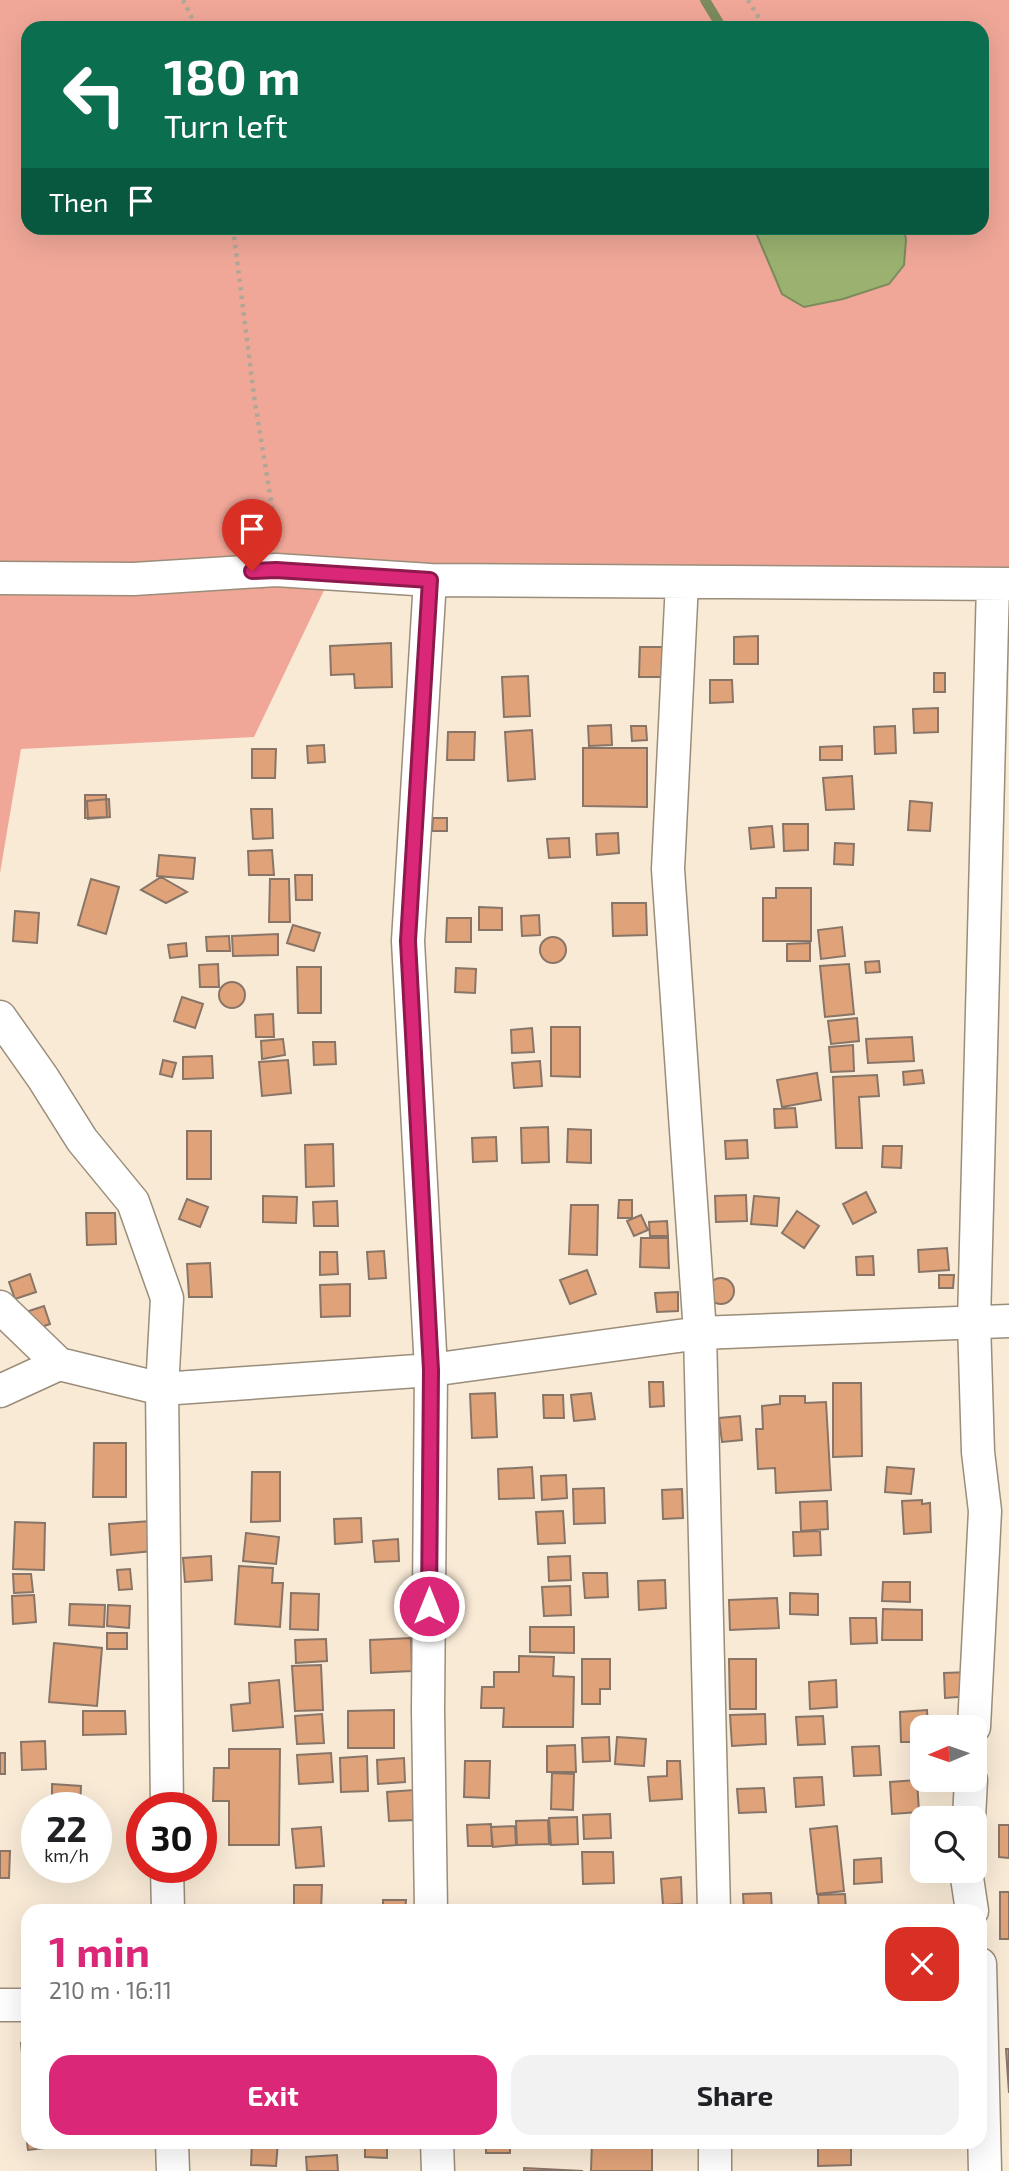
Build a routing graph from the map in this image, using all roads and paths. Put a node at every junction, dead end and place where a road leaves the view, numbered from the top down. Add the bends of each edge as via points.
1 (183, 0) edge
2 (748, 0) edge
3 (194, 21) edge
4 (761, 21) edge
5 (234, 235) edge
6 (276, 570) junction
7 (0, 578) edge
8 (430, 580) junction
9 (682, 582) junction
10 (1001, 584) edge
11 (0, 1017) edge
12 (0, 1307) edge
13 (1009, 1321) edge
14 (974, 1322) junction
15 (701, 1346) junction
16 (59, 1364) junction
17 (431, 1370) junction
18 (162, 1389) junction
19 (0, 1391) edge
20 (975, 1715) edge
21 (167, 1792) edge
22 (167, 1883) edge
23 (968, 1883) edge
24 (168, 1904) edge
25 (431, 1904) edge
26 (714, 1904) edge
27 (971, 1904) edge
28 (988, 1969) edge
29 (0, 2005) edge
30 (21, 2005) edge
31 (987, 2036) edge
32 (172, 2149) edge
33 (437, 2149) edge
34 (715, 2149) edge
35 (985, 2149) edge
36 (173, 2171) edge
37 (438, 2171) edge
38 (715, 2171) edge
39 (985, 2171) edge

1 - 3 path
2 - 4 path
5 - 6 path via 274,519
6 - 7 street via 134,579
6 - 8 street
8 - 9 street
8 - 17 street via 408,941
9 - 10 street
9 - 15 street via 668,869
10 - 14 street
11 - 18 street via 82,1140 133,1202 167,1298
12 - 16 street
13 - 14 street
14 - 15 street
14 - 20 street via 978,1452 985,1511
15 - 17 street
15 - 26 street
16 - 18 street
16 - 19 street
17 - 18 street
17 - 25 street
18 - 21 street
22 - 24 street
23 - 27 street
28 - 31 street
29 - 30 street
32 - 36 street
33 - 37 street
34 - 38 street
35 - 39 street

